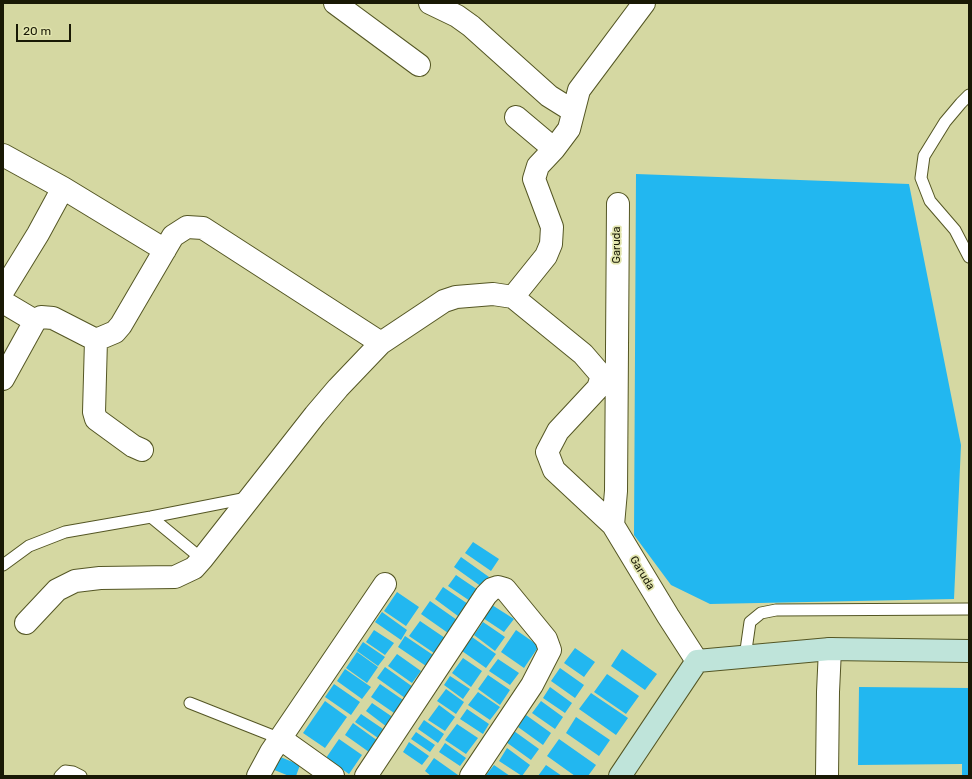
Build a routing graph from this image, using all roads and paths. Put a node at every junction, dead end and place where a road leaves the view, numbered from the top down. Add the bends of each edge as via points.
1 (335, 3) edge
2 (430, 3) edge
3 (644, 3) edge
4 (419, 65) dead end
5 (969, 95) edge
6 (573, 111) junction
7 (516, 117) dead end
8 (554, 148) junction
9 (3, 155) edge
10 (63, 188) junction
11 (618, 204) dead end
12 (165, 250) junction
13 (969, 256) edge
14 (6, 277) edge
15 (513, 296) junction
16 (3, 302) edge
17 (35, 321) junction
18 (96, 340) junction
19 (380, 343) junction
20 (3, 379) edge
21 (142, 450) dead end
22 (250, 498) junction
23 (151, 517) junction
24 (613, 525) junction
25 (202, 559) junction
26 (3, 565) edge
27 (385, 584) dead end
28 (969, 609) edge
29 (26, 623) dead end
30 (830, 648) junction
31 (969, 651) edge
32 (745, 657) junction
33 (697, 661) junction
34 (190, 703) dead end
35 (281, 739) junction
36 (60, 776) edge
37 (81, 776) edge
38 (258, 776) edge
39 (333, 776) edge
40 (366, 776) edge
41 (471, 776) edge
42 (620, 776) edge
43 (827, 776) edge

1 - 4 street
2 - 6 street via 471,26 550,96
3 - 6 street via 580,90
5 - 13 lane via 944,122 924,156 921,178 930,201 955,230
6 - 8 street via 568,129
7 - 8 street
8 - 15 street via 538,166 534,179 552,228 551,244 546,256
9 - 10 street
10 - 12 street
10 - 14 street via 38,234
11 - 24 street, Garuda via 616,492
12 - 18 street via 121,325 115,332
12 - 19 street via 173,236 187,227 203,228
15 - 19 street via 477,295 444,301
15 - 24 street via 583,354 602,376 598,388 558,431 547,452 554,470
16 - 17 street
17 - 18 street via 41,317 53,318
17 - 20 street
18 - 21 street via 96,419
19 - 22 street via 338,388
22 - 23 lane
22 - 25 street
23 - 25 lane
23 - 26 lane via 65,532 29,546
24 - 33 street, Garuda
25 - 29 street via 194,568 176,577 100,578 75,581 57,590
27 - 35 street
28 - 32 lane via 776,610 761,613 750,622
30 - 31 street
30 - 32 street
30 - 43 street
32 - 33 street
33 - 42 street
34 - 35 lane
35 - 38 street
35 - 39 street
36 - 37 lane via 65,771
40 - 41 street via 486,596 498,587 505,589 546,639 550,650 532,685

